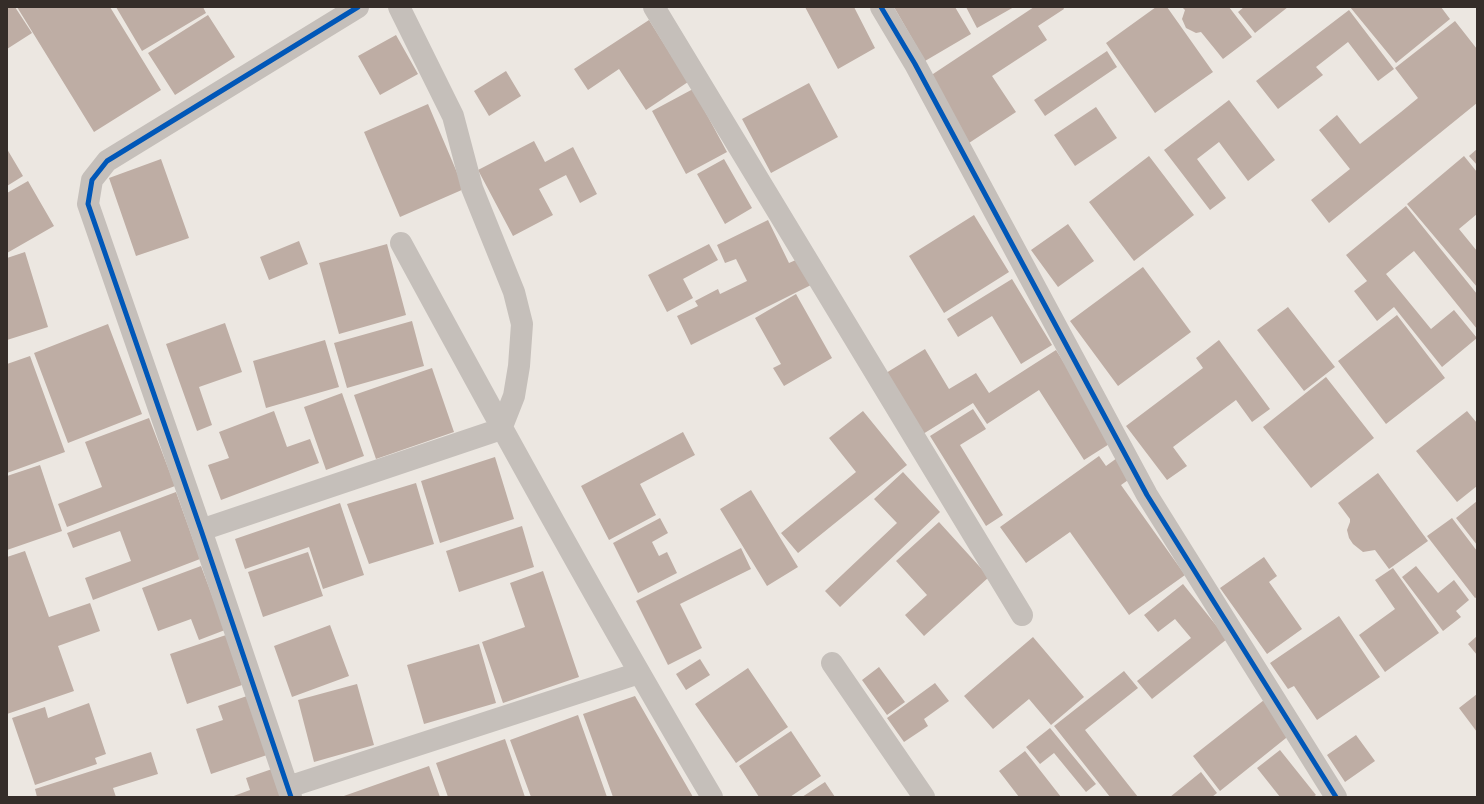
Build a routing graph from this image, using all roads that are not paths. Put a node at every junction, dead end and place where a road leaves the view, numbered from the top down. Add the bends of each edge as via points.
1 (358, 7) edge
2 (398, 7) edge
3 (654, 7) edge
4 (881, 7) edge
5 (401, 243) dead end
6 (501, 429) junction
7 (201, 530) junction
8 (1022, 615) dead end
9 (832, 663) dead end
10 (639, 673) junction
11 (290, 792) edge
12 (712, 797) edge
13 (924, 797) edge
14 (1336, 797) edge

1 - 7 street via 107,161 92,180 88,204
2 - 6 street via 453,116 472,188 514,292 522,324 514,396
3 - 8 street
4 - 14 street via 915,64 1147,495
5 - 6 street
6 - 7 street
6 - 10 street
7 - 11 street
9 - 13 street
10 - 11 street
10 - 12 street

